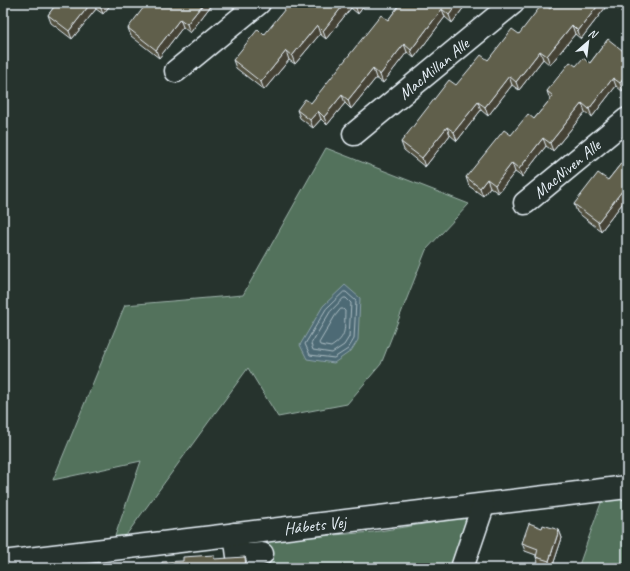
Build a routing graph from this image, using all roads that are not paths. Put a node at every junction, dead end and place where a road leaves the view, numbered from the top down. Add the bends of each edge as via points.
1 (259, 3) edge
2 (513, 3) edge
3 (176, 71) dead end
4 (627, 119) edge
5 (354, 134) dead end
6 (525, 203) dead end
7 (627, 487) edge
8 (483, 506) junction
9 (235, 534) junction
10 (262, 554) dead end
11 (3, 562) edge
12 (462, 568) edge

1 - 3 street
2 - 5 street, MacMillan Alle
4 - 6 street, MacNiven Alle
7 - 8 street, Håbets Vej
8 - 9 street, Håbets Vej
8 - 12 street
9 - 10 street via 238,556
9 - 11 street, Håbets Vej

